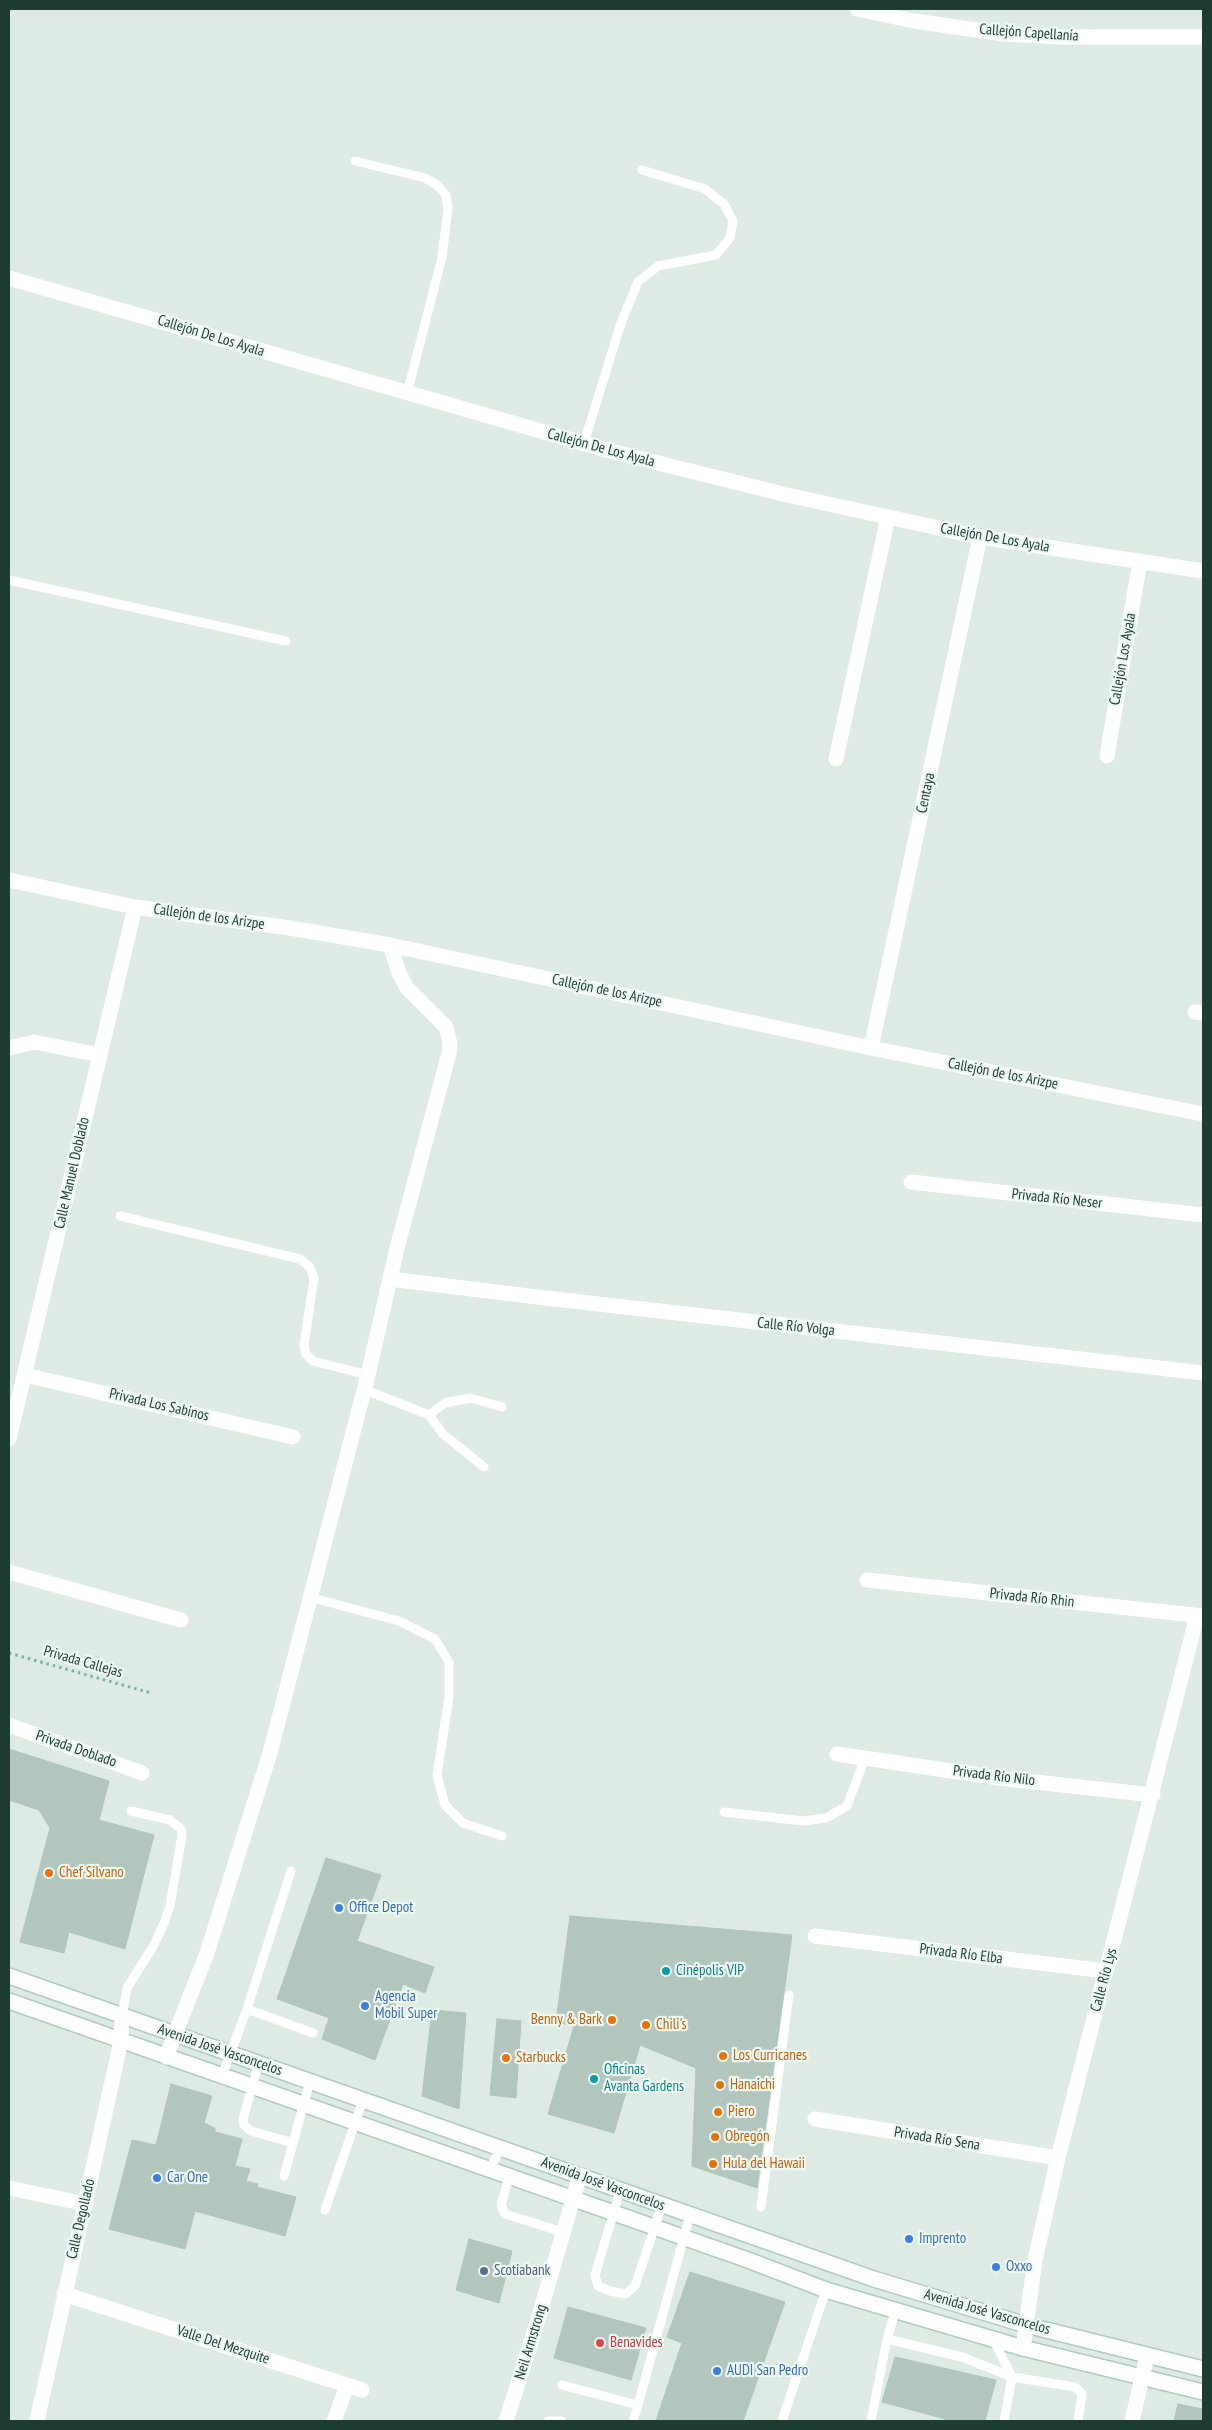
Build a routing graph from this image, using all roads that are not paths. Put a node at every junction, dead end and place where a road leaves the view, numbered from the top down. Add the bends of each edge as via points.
1 (857, 9) edge
2 (1203, 37) edge
3 (355, 161) dead end
4 (642, 170) dead end
5 (9, 278) edge
6 (407, 394) junction
7 (584, 443) junction
8 (888, 517) junction
9 (980, 537) junction
10 (1140, 561) junction
11 (1203, 571) edge
12 (9, 580) edge
13 (286, 641) dead end
14 (1107, 756) dead end
15 (836, 759) dead end
16 (9, 880) edge
17 (135, 907) junction
18 (390, 945) junction
19 (9, 1048) edge
20 (871, 1048) junction
21 (100, 1055) junction
22 (1203, 1114) edge
23 (911, 1182) dead end
24 (1203, 1215) edge
25 (120, 1216) dead end
26 (390, 1278) junction
27 (1203, 1373) edge
28 (24, 1374) junction
29 (365, 1382) junction
30 (14, 1401) edge
31 (502, 1407) dead end
32 (429, 1415) junction
33 (293, 1437) dead end
34 (9, 1439) edge
35 (484, 1467) dead end
36 (9, 1572) edge
37 (867, 1580) dead end
38 (309, 1597) junction
39 (1200, 1616) edge
40 (181, 1620) dead end
41 (9, 1725) edge
42 (837, 1754) dead end
43 (865, 1758) junction
44 (142, 1772) dead end
45 (1153, 1795) junction
46 (132, 1811) dead end
47 (724, 1812) dead end
48 (502, 1836) dead end
49 (292, 1872) dead end
50 (815, 1936) dead end
51 (1106, 1971) junction
52 (9, 1976) edge
53 (789, 1995) dead end
54 (9, 2001) edge
55 (247, 2009) junction
56 (122, 2016) junction
57 (174, 2033) junction
58 (313, 2033) dead end
59 (121, 2041) junction
60 (231, 2053) junction
61 (166, 2057) junction
62 (259, 2062) junction
63 (222, 2076) junction
64 (310, 2081) junction
65 (251, 2087) junction
66 (363, 2100) junction
67 (304, 2105) junction
68 (815, 2119) dead end
69 (356, 2123) junction
70 (294, 2143) junction
71 (501, 2147) junction
72 (1058, 2158) junction
73 (490, 2169) junction
74 (580, 2175) junction
75 (284, 2176) dead end
76 (509, 2177) junction
77 (9, 2188) edge
78 (620, 2191) junction
79 (573, 2199) junction
80 (86, 2204) junction
81 (662, 2205) junction
82 (761, 2207) dead end
83 (325, 2210) dead end
84 (614, 2214) junction
85 (690, 2215) junction
86 (654, 2228) junction
87 (563, 2232) junction
88 (684, 2238) junction
89 (826, 2290) junction
90 (64, 2294) junction
91 (896, 2309) junction
92 (1026, 2325) junction
93 (887, 2339) junction
94 (993, 2339) junction
95 (1022, 2348) junction
96 (1147, 2356) junction
97 (1203, 2369) edge
98 (1012, 2377) junction
99 (1142, 2378) junction
100 (562, 2385) dead end
101 (347, 2386) junction
102 (362, 2390) dead end
103 (1203, 2392) edge
104 (638, 2406) junction
105 (37, 2421) edge
106 (334, 2421) edge
107 (506, 2421) edge
108 (548, 2421) edge
109 (562, 2421) edge
110 (633, 2421) edge
111 (782, 2421) edge
112 (871, 2421) edge
113 (1004, 2421) edge
114 (1078, 2421) edge
115 (1132, 2421) edge

1 - 2 street, Callejón Capellanía via 1004,34
3 - 6 lane via 425,178 437,184 446,195 448,208 442,257
4 - 7 lane via 705,189 724,204 733,221 730,238 716,255 658,266 638,282 621,323
5 - 6 street, Callejón De Los Ayala
6 - 7 street, Callejón De Los Ayala
7 - 8 street, Callejón De Los Ayala via 787,495
8 - 9 street, Callejón De Los Ayala
8 - 15 street
9 - 10 street, Callejón De Los Ayala
9 - 20 street, Centaya
10 - 11 street, Callejón De Los Ayala
10 - 14 street, Callejón Los Ayala
12 - 13 lane
16 - 17 street, Callejón de los Arizpe
17 - 18 street, Callejón de los Arizpe
17 - 21 street, Calle Manuel Doblado
18 - 20 street, Callejón de los Arizpe
18 - 26 street via 407,988 441,1020 450,1043
19 - 21 street via 34,1042
20 - 22 street, Callejón de los Arizpe
21 - 28 street, Calle Manuel Doblado
23 - 24 street, Privada Río Neser
25 - 29 lane via 300,1259 310,1267 314,1278 304,1345 306,1354 314,1361
26 - 27 street, Calle Río Volga via 546,1299
26 - 29 street
28 - 30 street, Calle Manuel Doblado
28 - 33 street, Privada Los Sabinos
29 - 32 lane
29 - 38 street
30 - 34 street, Calle Manuel Doblado
31 - 32 lane via 470,1398 445,1403
32 - 35 lane via 443,1434
36 - 40 street
37 - 39 street, Privada Río Rhin
38 - 48 lane via 399,1621 435,1639 449,1662 449,1697 437,1775 445,1805 464,1823
38 - 57 street via 267,1762 207,1954
39 - 45 street, Calle Río Lys
41 - 44 street, Privada Doblado
42 - 43 street, Privada Río Nilo
43 - 45 street, Privada Río Nilo via 999,1778
43 - 47 lane via 847,1806 826,1818 802,1821
45 - 51 street, Calle Río Lys
46 - 56 lane via 170,1820 181,1828 182,1835 170,1906 154,1945 127,1988
49 - 55 lane
50 - 51 street, Privada Río Elba
51 - 72 street, Calle Río Lys
52 - 56 street, Avenida José Vasconcelos
53 - 82 lane
54 - 59 street, Avenida José Vasconcelos
55 - 58 lane
55 - 60 lane
56 - 57 street, Avenida José Vasconcelos
56 - 59 street, Calle Degollado
57 - 60 street, Avenida José Vasconcelos
57 - 61 street
59 - 61 street, Avenida José Vasconcelos
59 - 80 street, Calle Degollado
60 - 62 street, Avenida José Vasconcelos
60 - 63 lane
61 - 63 street, Avenida José Vasconcelos
62 - 64 street, Avenida José Vasconcelos
62 - 65 lane
63 - 65 street, Avenida José Vasconcelos
64 - 66 street, Avenida José Vasconcelos
64 - 67 lane
65 - 67 street, Avenida José Vasconcelos
65 - 70 lane via 243,2119 246,2128
66 - 69 lane
66 - 71 street, Avenida José Vasconcelos
67 - 69 street, Avenida José Vasconcelos
67 - 70 lane
68 - 72 street, Privada Río Sena
69 - 73 street, Avenida José Vasconcelos
69 - 83 lane
70 - 75 lane
71 - 73 lane
71 - 74 street, Avenida José Vasconcelos
72 - 92 street, Calle Río Lys via 1035,2260
73 - 76 street, Avenida José Vasconcelos
74 - 78 street, Avenida José Vasconcelos
74 - 79 street, Neil Armstrong
76 - 79 street, Avenida José Vasconcelos
76 - 87 lane via 501,2205 505,2214
77 - 80 street
78 - 81 street, Avenida José Vasconcelos
78 - 84 lane
79 - 84 street, Avenida José Vasconcelos
79 - 87 street, Neil Armstrong
80 - 90 street, Calle Degollado
81 - 85 street, Avenida José Vasconcelos
81 - 86 lane
84 - 86 street, Avenida José Vasconcelos
84 - 86 lane via 594,2280 598,2286 621,2295 633,2290
85 - 88 lane
85 - 92 street, Avenida José Vasconcelos via 874,2279
86 - 88 street, Avenida José Vasconcelos
87 - 107 street, Neil Armstrong
88 - 89 street, Avenida José Vasconcelos
88 - 104 lane
89 - 91 street, Avenida José Vasconcelos
89 - 111 lane
90 - 101 street, Valle Del Mezquite
90 - 105 street, Calle Degollado
91 - 93 lane
91 - 94 street, Avenida José Vasconcelos
92 - 95 street, Calle Río Lys
92 - 96 street, Avenida José Vasconcelos
93 - 98 lane via 962,2357
93 - 112 lane
94 - 95 street, Avenida José Vasconcelos
94 - 98 lane
95 - 99 street, Avenida José Vasconcelos
96 - 97 street, Avenida José Vasconcelos
96 - 99 street
98 - 113 lane
98 - 114 lane via 1075,2386 1083,2400
99 - 103 street, Avenida José Vasconcelos
99 - 115 street
100 - 104 lane
101 - 102 street, Valle Del Mezquite
101 - 106 street
104 - 110 lane
108 - 109 lane

